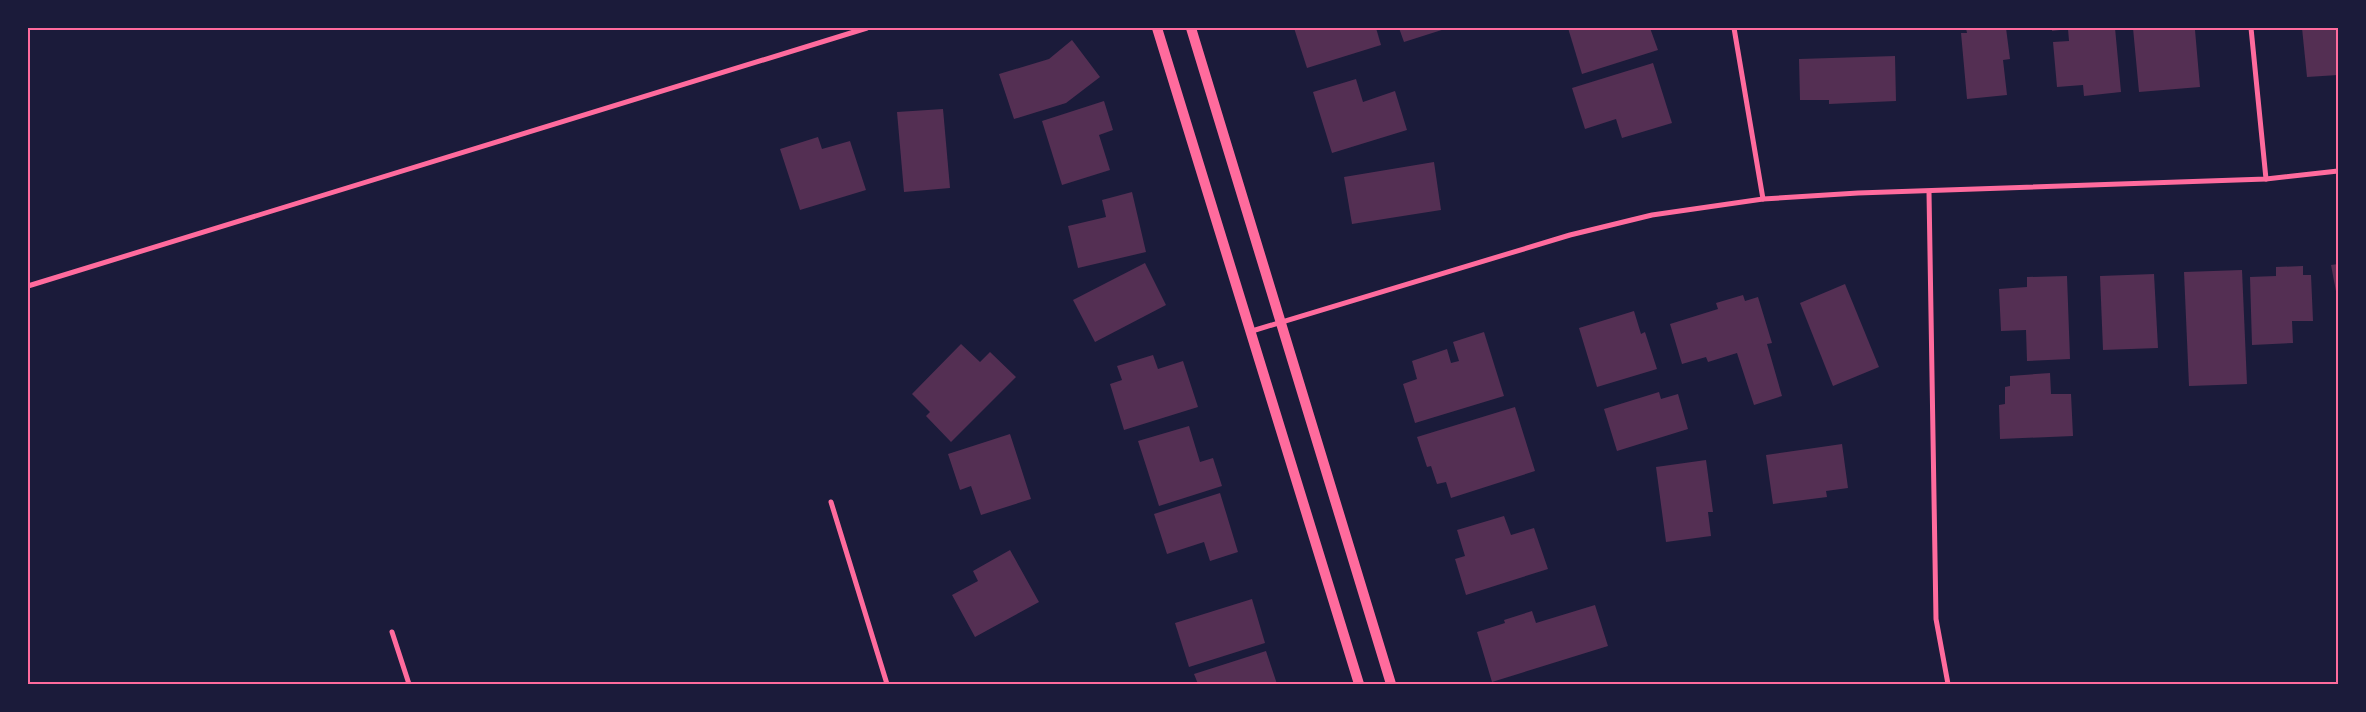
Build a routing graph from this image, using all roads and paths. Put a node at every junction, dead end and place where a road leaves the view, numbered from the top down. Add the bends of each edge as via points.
1 (868, 28) edge
2 (1157, 28) edge
3 (1191, 28) edge
4 (1734, 28) edge
5 (2251, 28) edge
6 (2338, 171) edge
7 (2266, 179) junction
8 (1929, 192) junction
9 (1763, 199) junction
10 (28, 286) edge
11 (1280, 322) junction
12 (1252, 331) junction
13 (830, 502) dead end
14 (392, 632) dead end
15 (409, 684) edge
16 (886, 684) edge
17 (1359, 684) edge
18 (1391, 684) edge
19 (1948, 684) edge

1 - 10 street
2 - 12 main road
3 - 11 main road
4 - 9 street
5 - 7 street
6 - 7 street
7 - 8 street
8 - 9 street
8 - 19 street via 1936,619
9 - 11 street via 1652,215 1570,234
11 - 12 street
11 - 18 main road
12 - 17 main road
13 - 16 street
14 - 15 street

